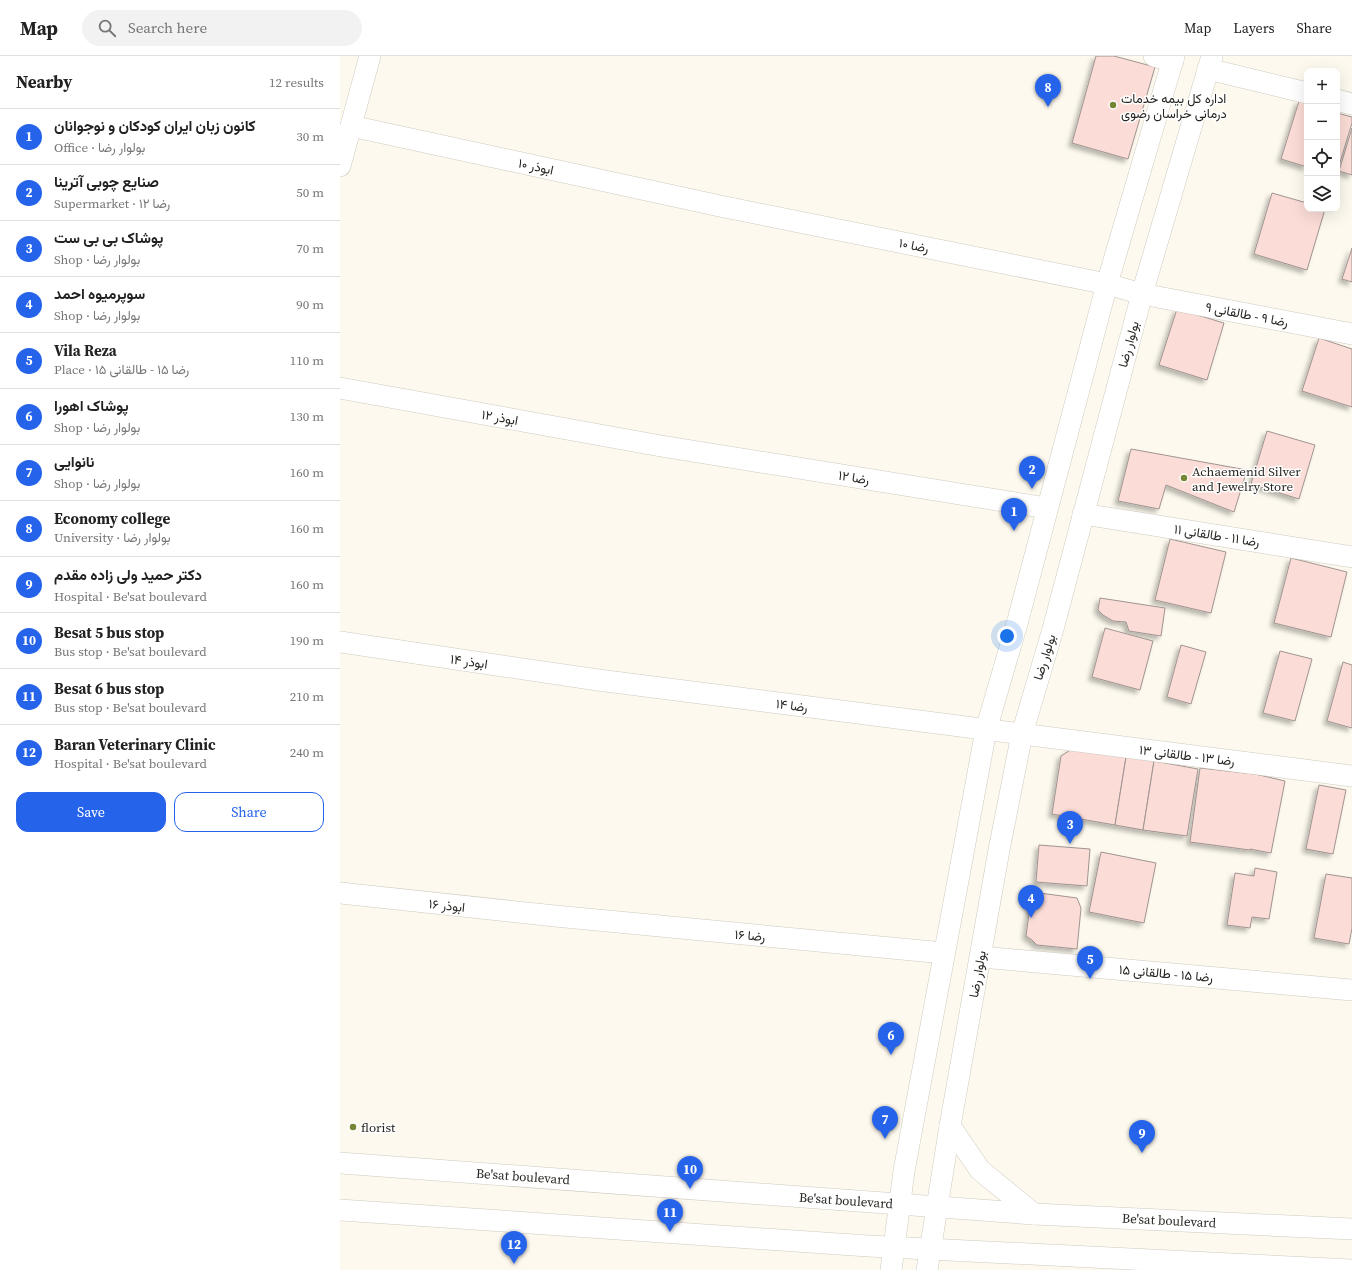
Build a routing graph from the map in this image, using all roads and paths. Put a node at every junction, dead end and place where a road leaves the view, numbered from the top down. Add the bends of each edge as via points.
1 (370, 56) edge
2 (1167, 58) edge
3 (1210, 63) edge
4 (1304, 92) edge
5 (1340, 101) edge
6 (1352, 104) edge
7 (351, 126) junction
8 (340, 166) edge
9 (720, 206) joint
10 (1107, 284) junction
11 (1142, 294) junction
12 (1352, 334) edge
13 (340, 388) edge
14 (661, 446) joint
15 (1047, 508) junction
16 (1083, 514) junction
17 (1352, 557) edge
18 (340, 642) edge
19 (598, 680) joint
20 (986, 730) junction
21 (1022, 734) junction
22 (1352, 776) edge
23 (340, 893) edge
24 (555, 916) joint
25 (944, 953) junction
26 (981, 957) junction
27 (1352, 990) edge
28 (950, 1126) junction
29 (340, 1163) edge
30 (899, 1204) junction
31 (937, 1206) junction
32 (340, 1210) edge
33 (1034, 1214) junction
34 (1352, 1229) edge
35 (894, 1246) junction
36 (930, 1248) junction
37 (891, 1270) edge
38 (927, 1270) edge
39 (1352, 1270) edge

1 - 7 street
2 - 10 street
3 - 4 street
3 - 11 street, بولوار رضا
5 - 6 street
7 - 8 street
7 - 9 street, ابوذر ۱۰
9 - 10 street, رضا ۱۰
10 - 11 street, رضا ۱۰
10 - 15 street
11 - 12 street, رضا ۹ - طالقانی ۹
11 - 16 street, بولوار رضا
13 - 14 street, ابوذر ۱۲
14 - 15 street, رضا ۱۲
15 - 20 street
16 - 17 street, رضا ۱۱ - طالقانی ۱۱
16 - 21 street, بولوار رضا
18 - 19 street, ابوذر ۱۴
19 - 20 street, رضا ۱۴
20 - 21 street, رضا ۱۴
20 - 25 street
21 - 22 street, رضا ۱۳ - طالقانی ۱۳
21 - 26 street, بولوار رضا
23 - 24 street, ابوذر ۱۶
24 - 25 street, رضا ۱۶
25 - 30 street
26 - 27 street, رضا ۱۵ - طالقانی ۱۵
26 - 28 street, بولوار رضا
28 - 31 street, بولوار رضا
28 - 33 street via 980,1170
29 - 30 street, Be'sat boulevard
30 - 31 street, Be'sat boulevard
30 - 35 street
31 - 33 street, Be'sat boulevard
31 - 36 street, بولوار رضا
32 - 35 street
33 - 34 street, Be'sat boulevard
35 - 36 street
35 - 37 street
36 - 38 street, بولوار رضا
36 - 39 street

